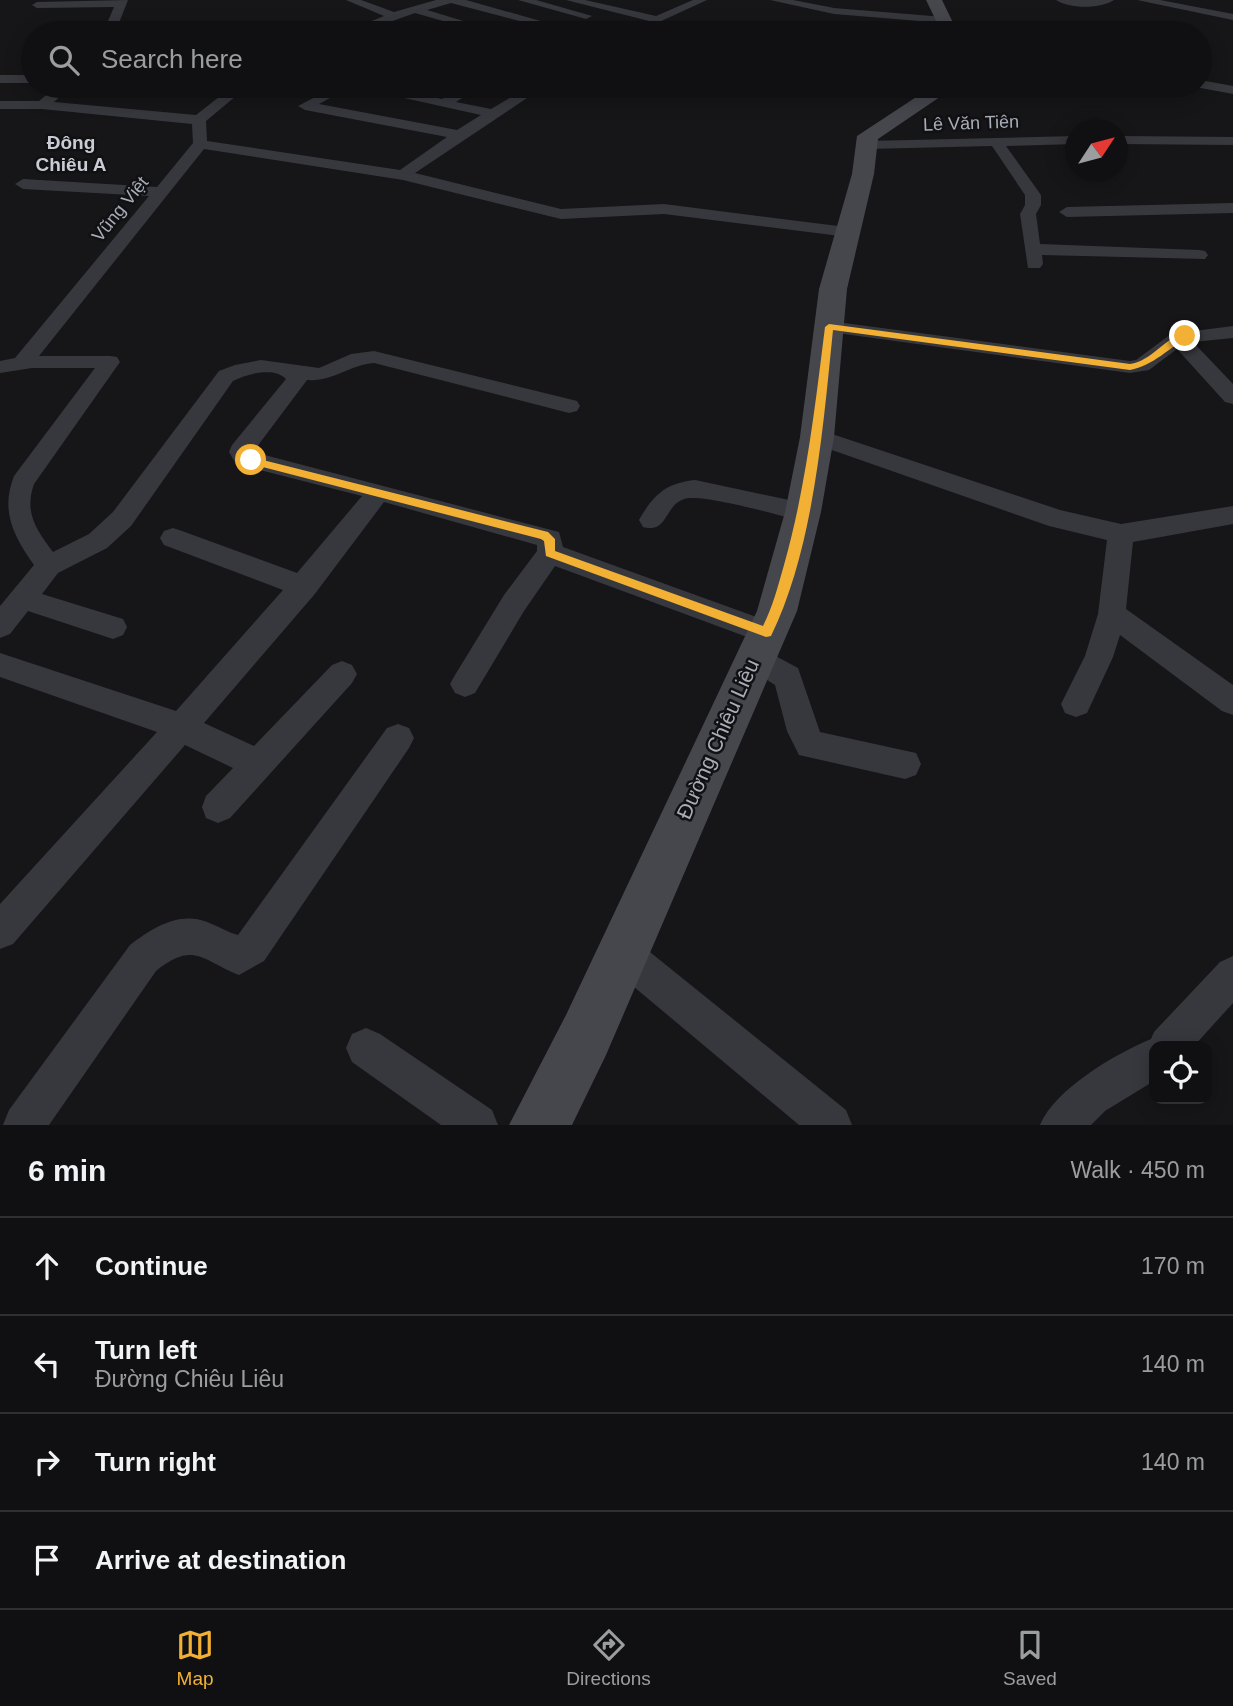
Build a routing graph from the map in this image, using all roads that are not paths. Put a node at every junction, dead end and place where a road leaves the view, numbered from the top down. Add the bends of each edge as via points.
1 (351, 0) edge
2 (448, 0) edge
3 (454, 0) edge
4 (523, 0) edge
5 (570, 0) edge
6 (625, 0) edge
7 (702, 0) edge
8 (775, 0) edge
9 (934, 0) edge
10 (1061, 0) edge
11 (1109, 0) edge
12 (1142, 0) edge
13 (122, 2) edge
14 (36, 6) edge
15 (607, 8) junction
16 (415, 10) junction
17 (394, 16) junction
18 (1233, 17) edge
19 (114, 21) edge
20 (380, 21) edge
21 (454, 21) edge
22 (532, 21) edge
23 (608, 21) edge
24 (905, 21) edge
25 (944, 21) edge
26 (0, 79) edge
27 (21, 79) edge
28 (1212, 86) edge
29 (1233, 90) edge
30 (50, 98) edge
31 (227, 98) edge
32 (321, 98) edge
33 (429, 98) edge
34 (452, 98) edge
35 (519, 98) edge
36 (926, 98) edge
37 (443, 103) junction
38 (0, 105) edge
39 (42, 105) junction
40 (493, 114) junction
41 (199, 120) junction
42 (459, 135) junction
43 (1065, 140) edge
44 (1128, 140) edge
45 (1233, 141) edge
46 (996, 142) junction
47 (200, 144) junction
48 (867, 145) junction
49 (403, 176) junction
50 (23, 184) dead end
51 (161, 192) junction
52 (1233, 208) edge
53 (1067, 212) dead end
54 (848, 232) junction
55 (1199, 256) dead end
56 (829, 327) junction
57 (1233, 332) edge
58 (1178, 338) junction
59 (23, 362) junction
60 (0, 367) edge
61 (297, 373) junction
62 (1233, 397) edge
63 (569, 406) dead end
64 (817, 437) junction
65 (379, 492) junction
66 (803, 512) junction
67 (1233, 515) edge
68 (652, 520) dead end
69 (1121, 534) junction
70 (173, 538) dead end
71 (550, 553) junction
72 (49, 566) junction
73 (304, 587) junction
74 (24, 599) junction
75 (1112, 614) junction
76 (0, 626) edge
77 (113, 627) dead end
78 (760, 645) junction
79 (0, 665) edge
80 (342, 674) dead end
81 (465, 684) dead end
82 (1233, 702) edge
83 (1076, 704) dead end
84 (181, 727) junction
85 (398, 738) dead end
86 (905, 764) dead end
87 (259, 765) junction
88 (218, 807) dead end
89 (0, 931) edge
90 (622, 953) junction
91 (1233, 975) edge
92 (1173, 1041) edge
93 (366, 1048) dead end
94 (1149, 1061) edge
95 (24, 1125) edge
96 (477, 1125) edge
97 (540, 1125) edge
98 (831, 1125) edge
99 (1061, 1125) edge

1 - 17 street
2 - 16 street
3 - 22 street
4 - 23 street
5 - 15 street
6 - 15 street
7 - 15 street via 657,20
8 - 24 street
9 - 25 street
10 - 11 street
12 - 18 street
13 - 14 street
13 - 19 street
16 - 17 street
16 - 21 street
17 - 20 street
26 - 27 street
28 - 29 street
30 - 39 street
31 - 41 street
32 - 42 street via 305,106
33 - 37 street
34 - 37 street
35 - 40 street
36 - 48 street via 879,127 868,136
37 - 40 street
38 - 39 street
39 - 41 street
40 - 42 street
41 - 47 street
42 - 49 street
43 - 46 street, Lê Văn Tiên
44 - 45 street
46 - 48 street, Lê Văn Tiên
46 - 55 street via 1033,195 1028,214 1033,257
47 - 49 street
47 - 51 street, Vũng Việt
48 - 54 street, Đường Chiêu Liêu
49 - 54 street via 561,214 664,209
50 - 51 street
51 - 59 street, Vũng Việt
52 - 53 street
54 - 56 street, Đường Chiêu Liêu via 833,289
56 - 58 street via 1130,367 1142,365
56 - 64 street, Đường Chiêu Liêu
57 - 58 street
58 - 62 street
59 - 60 street
59 - 72 street via 110,362 23,482 15,500 16,514
61 - 63 street via 321,375 373,356
61 - 65 street via 295,384 244,445 244,457
61 - 72 street via 244,367 226,376 116,525 98,541
64 - 66 street, Đường Chiêu Liêu
64 - 69 street via 1058,519
65 - 71 street via 544,535 550,539
65 - 73 street
66 - 68 street via 695,489 667,496
66 - 78 street, Đường Chiêu Liêu via 777,611
67 - 69 street
69 - 75 street
70 - 73 street
71 - 78 street
71 - 81 street
72 - 74 street
73 - 84 street
74 - 76 street
74 - 77 street
75 - 82 street
75 - 83 street via 1099,657
78 - 86 street via 788,677 810,745
78 - 90 street, Đường Chiêu Liêu
79 - 84 street
80 - 87 street
84 - 87 street
84 - 89 street
85 - 95 street via 251,948 239,956 204,939 181,935 143,958
87 - 88 street
90 - 97 street, Đường Chiêu Liêu
90 - 98 street
91 - 92 street
93 - 96 street
94 - 99 street via 1091,1097

